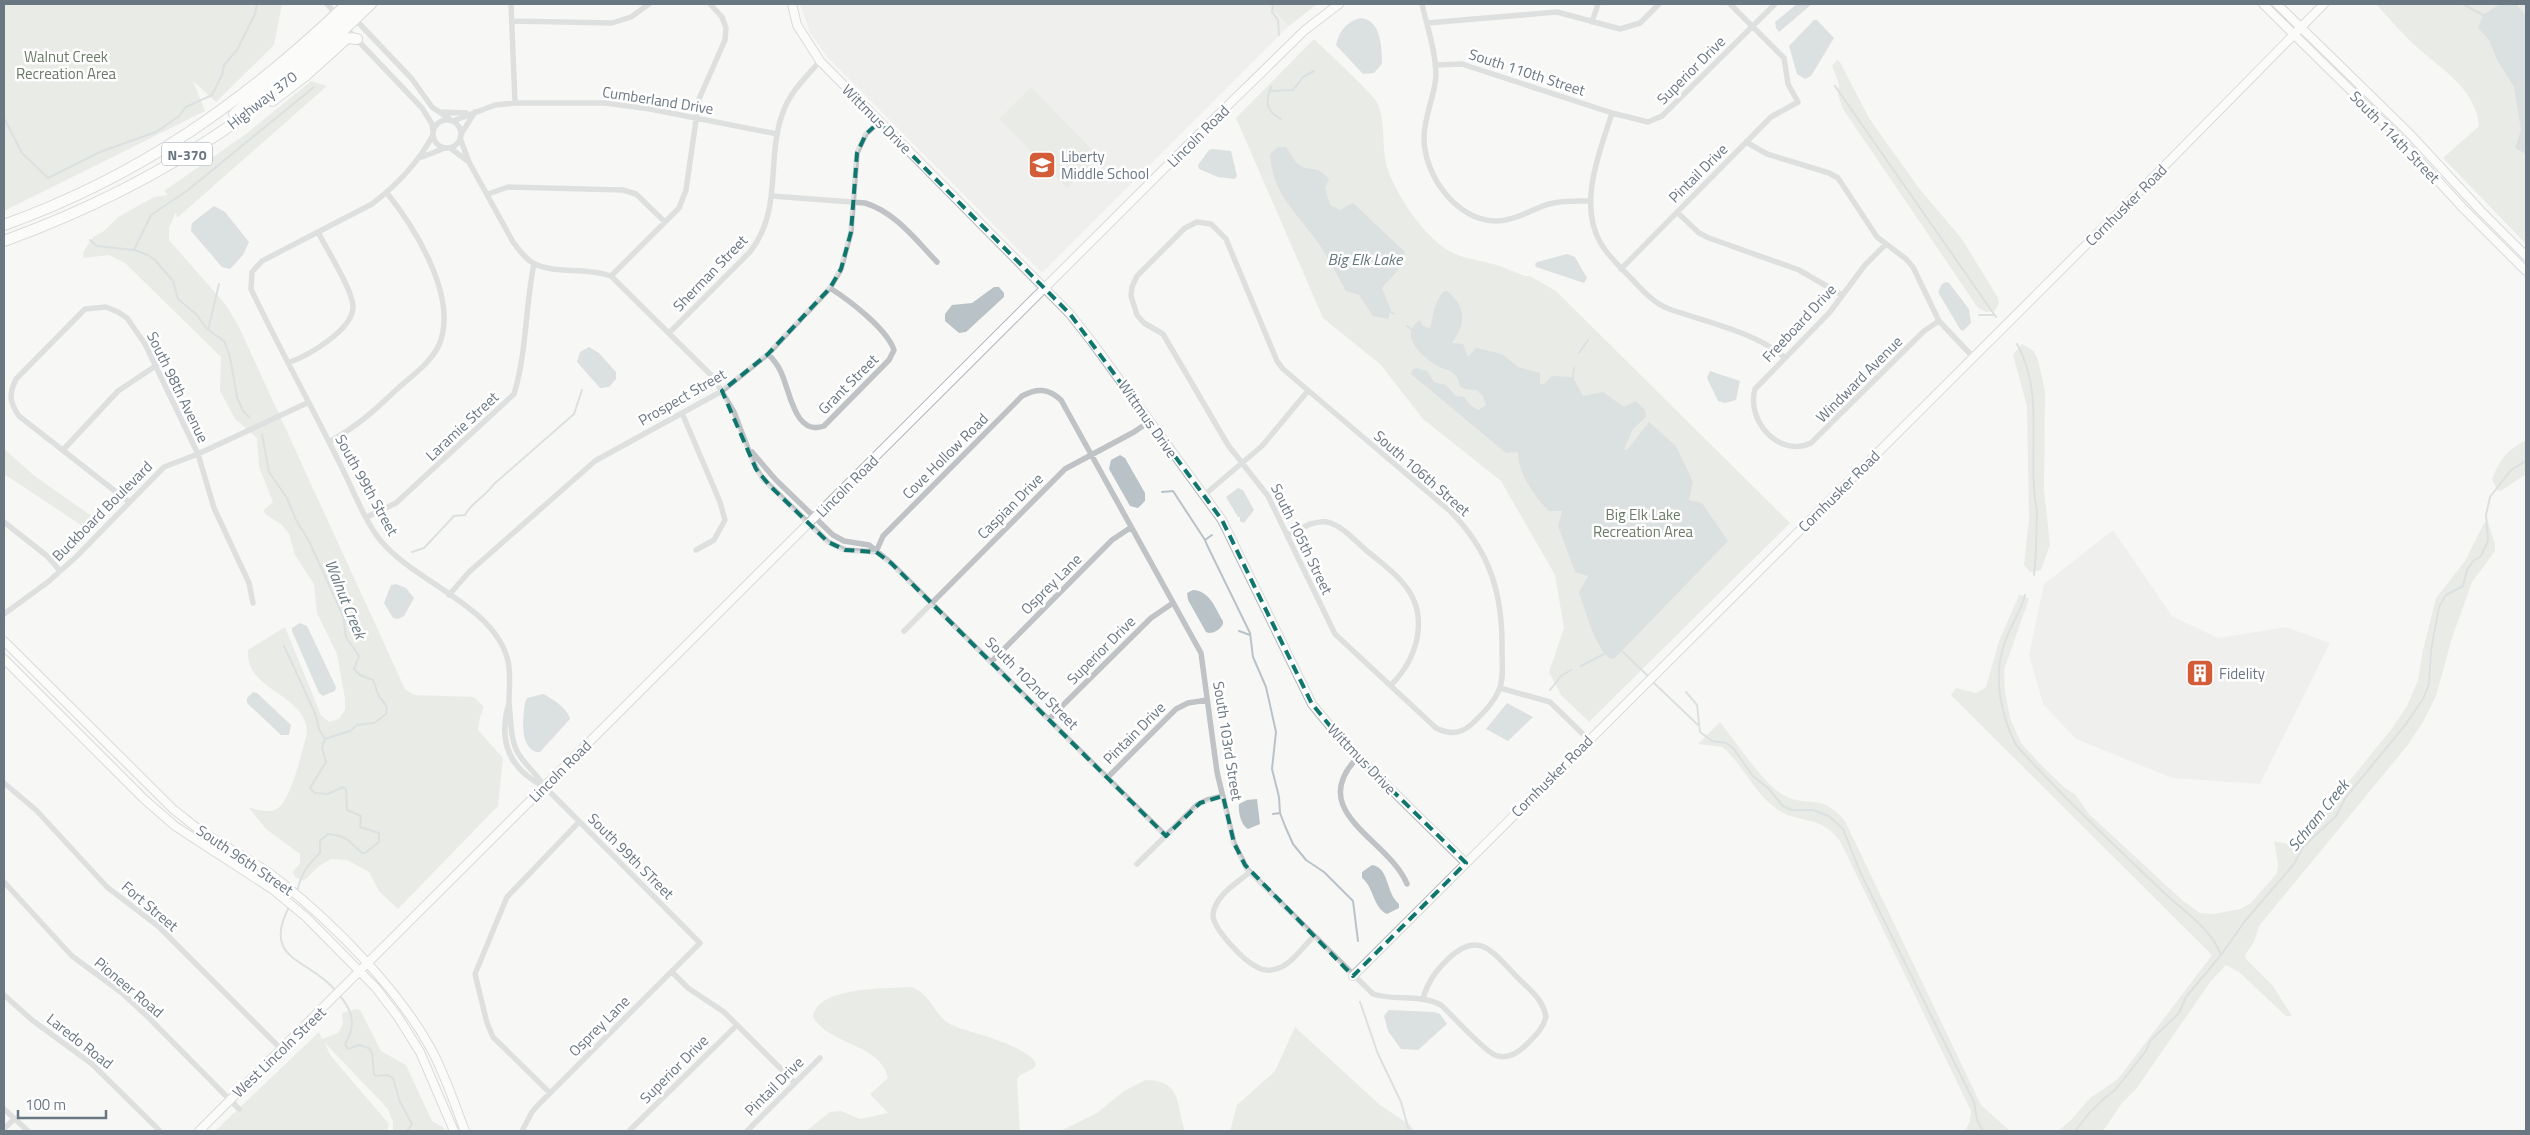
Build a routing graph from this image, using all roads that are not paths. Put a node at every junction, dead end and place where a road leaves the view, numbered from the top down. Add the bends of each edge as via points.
1 (327, 4) edge
2 (359, 4) edge
3 (371, 4) edge
4 (511, 4) edge
5 (650, 4) edge
6 (710, 4) edge
7 (792, 4) edge
8 (1339, 4) edge
9 (1422, 4) edge
10 (1598, 4) edge
11 (1660, 4) edge
12 (1730, 4) edge
13 (1775, 4) edge
14 (2263, 4) edge
15 (2277, 4) edge
16 (2324, 4) edge
17 (344, 14) edge
18 (512, 21) junction
19 (1592, 22) junction
20 (1427, 23) junction
21 (1752, 27) junction
22 (2301, 27) junction
23 (2294, 35) junction
24 (357, 39) junction
25 (820, 61) junction
26 (1435, 65) junction
27 (515, 103) junction
28 (439, 112) junction
29 (475, 112) junction
30 (1612, 113) junction
31 (695, 118) junction
32 (452, 120) junction
33 (879, 122) junction
34 (224, 130) junction
35 (433, 133) junction
36 (776, 134) junction
37 (461, 136) junction
38 (206, 141) junction
39 (1746, 142) junction
40 (448, 148) junction
41 (422, 157) junction
42 (469, 162) junction
43 (387, 193) junction
44 (488, 194) junction
45 (772, 196) junction
46 (1591, 201) junction
47 (853, 202) junction
48 (1677, 212) junction
49 (665, 222) junction
50 (1204, 222) joint
51 (4, 225) edge
52 (318, 232) junction
53 (4, 241) edge
54 (1885, 244) junction
55 (2526, 256) edge
56 (937, 262) dead end
57 (534, 264) junction
58 (1621, 269) junction
59 (2526, 271) edge
60 (611, 276) junction
61 (830, 288) junction
62 (1044, 289) junction
63 (1842, 295) junction
64 (1939, 321) junction
65 (669, 333) junction
66 (768, 354) junction
67 (1784, 357) junction
68 (1973, 357) junction
69 (288, 363) junction
70 (157, 365) junction
71 (1041, 389) joint
72 (722, 391) junction
73 (1307, 392) junction
74 (1753, 397) joint
75 (307, 402) junction
76 (682, 413) junction
77 (1150, 421) junction
78 (329, 442) junction
79 (63, 450) junction
80 (198, 454) junction
81 (1090, 455) junction
82 (1243, 462) junction
83 (1203, 496) junction
84 (129, 502) junction
85 (367, 517) junction
86 (811, 521) junction
87 (4, 522) edge
88 (1130, 528) junction
89 (1288, 535) junction
90 (696, 550) dead end
91 (876, 552) junction
92 (60, 571) junction
93 (449, 595) junction
94 (932, 602) junction
95 (1173, 602) junction
96 (253, 603) dead end
97 (4, 614) edge
98 (904, 631) dead end
99 (4, 641) edge
100 (4, 659) edge
101 (992, 661) junction
102 (1390, 685) junction
103 (1500, 688) junction
104 (1207, 700) junction
105 (1049, 719) junction
106 (1589, 740) junction
107 (1358, 757) junction
108 (1108, 777) junction
109 (4, 783) edge
110 (544, 787) junction
111 (1223, 796) junction
112 (579, 822) junction
113 (1166, 836) junction
114 (1466, 863) junction
115 (1137, 864) dead end
116 (1250, 872) junction
117 (4, 882) edge
118 (1407, 884) dead end
119 (1313, 937) junction
120 (700, 943) joint
121 (368, 965) junction
122 (360, 972) junction
123 (672, 972) junction
124 (1353, 976) junction
125 (4, 995) edge
126 (1423, 998) junction
127 (736, 1025) junction
128 (281, 1049) junction
129 (820, 1058) dead end
130 (794, 1083) junction
131 (550, 1093) junction
132 (230, 1100) junction
133 (239, 1109) dead end
134 (4, 1110) edge
135 (14, 1118) junction
136 (4, 1129) edge
137 (28, 1131) edge
138 (160, 1131) edge
139 (199, 1131) edge
140 (454, 1131) edge
141 (465, 1131) edge
142 (522, 1131) edge
143 (629, 1131) edge
144 (747, 1131) edge

1 - 17 street
2 - 17 highway
3 - 17 highway, Highway 370 / N-370
4 - 18 street
5 - 18 street via 631,17 612,23
6 - 31 street via 722,17 726,28 725,40 699,99
7 - 25 street, Wittmus Drive via 797,25
8 - 62 street, Lincoln Road via 1305,30
9 - 20 street
10 - 19 street
11 - 19 street via 1640,23 1627,28
12 - 21 street
13 - 21 street, Superior Drive
14 - 23 street, South 114th Street
15 - 22 street, South 114th Street
16 - 22 street, Cornhusker Road
17 - 24 street
17 - 28 street via 412,79
17 - 34 highway, Highway 370 / N-370 via 295,74
17 - 38 highway via 311,49
17 - 51 highway, Highway 370 / N-370 via 252,88 175,142 87,191
18 - 27 street
19 - 20 street via 1557,12
20 - 26 street
21 - 30 street, Superior Drive via 1662,116 1648,122
21 - 39 street, Pintail Drive via 1784,58 1788,84 1798,102 1770,117
22 - 23 street, Cornhusker Road
22 - 55 street, South 114th Street via 2409,133
23 - 59 street, South 114th Street via 2394,133
23 - 68 street, Cornhusker Road
24 - 34 highway via 347,38 286,91
24 - 35 street via 422,108 432,124
25 - 33 street, Wittmus Drive
25 - 36 street, Sherman Street via 792,92
26 - 30 street, South 110th Street via 1462,64
26 - 46 street via 1436,84 1424,138 1426,155 1439,186 1461,208 1494,221 1558,202
27 - 29 street, Cumberland Drive
27 - 31 street, Cumberland Drive via 605,103
28 - 29 street
28 - 32 street
29 - 32 street, Cumberland Drive
29 - 37 street
30 - 46 street
31 - 36 street, Cumberland Drive
31 - 49 street via 686,190 678,208
32 - 35 street via 437,123
32 - 37 street via 458,125
33 - 47 street, Prospect Street via 859,145
33 - 62 street, Wittmus Drive
34 - 38 highway, Highway 370 / N-370
35 - 40 street via 437,144
35 - 41 street
36 - 45 street, Sherman Street
37 - 40 street
37 - 42 street
38 - 53 highway, Highway 370 / N-370 via 110,197
39 - 48 street, Pintail Drive
39 - 54 street via 1767,154 1838,178
40 - 41 street
40 - 42 street
41 - 43 street
42 - 44 street
43 - 52 street via 356,214
43 - 78 street via 405,216 437,280 443,299 439,344 430,360 357,427
44 - 49 street via 508,187 623,190 636,194
44 - 57 street via 513,242
45 - 47 street
45 - 65 street, Sherman Street via 765,227 750,252
46 - 58 street via 1592,221 1599,240
47 - 56 street via 878,206 889,213
47 - 61 street, Prospect Street via 848,250
48 - 58 street, Pintail Drive
48 - 63 street via 1709,238 1799,270
49 - 60 street
50 - 73 street, South 106th Street via 1218,228 1226,239 1277,361
50 - 82 street, South 105th Street via 1185,228 1137,276 1131,296 1137,315 1163,334 1228,445
52 - 69 street via 351,297 352,313 322,345
52 - 69 street, South 99th Street via 262,261 252,272 251,289
54 - 63 street, Freeboard Drive
54 - 64 street via 1913,267
57 - 60 street via 555,269 596,270
57 - 85 street, Laramie Street via 528,289 520,376 514,394 396,503
58 - 67 street via 1658,304 1764,342
60 - 65 street
61 - 66 street, Prospect Street
61 - 66 street, Grant Street via 889,340 894,350 889,360 824,426 814,428 800,419 780,370
62 - 77 street, Wittmus Drive via 1070,314
62 - 86 street, Lincoln Road
63 - 67 street, Freeboard Drive via 1830,312
64 - 68 street
64 - 74 street, Windward Avenue via 1924,331 1811,443 1793,448 1776,441 1755,415
65 - 72 street via 713,377
66 - 72 street, Prospect Street
67 - 74 street, Freeboard Drive via 1760,382
68 - 106 street, Cornhusker Road
69 - 75 street, South 99th Street
70 - 79 street via 118,391
70 - 79 street, South 98th Avenue via 127,318 106,308 85,309 16,379 10,391 11,406 18,416
70 - 80 street, South 98th Avenue
71 - 81 street, South 103rd Street via 1061,400
71 - 91 street, Cove Hollow Road via 1022,396 883,536
72 - 76 street, Prospect Street
72 - 86 street via 759,474
73 - 82 street via 1262,446
73 - 103 street, South 106th Street via 1450,510 1477,544 1491,572 1501,609
75 - 78 street, South 99th Street
75 - 80 street, Buckboard Boulevard
76 - 90 street via 725,520 714,540
76 - 93 street, Prospect Street via 595,461 469,572
77 - 81 street, Caspian Drive
77 - 83 street, Wittmus Drive
78 - 85 street, South 99th Street
79 - 84 street
80 - 84 street, Buckboard Boulevard via 164,467
80 - 96 street, South 98th Avenue via 214,508 249,583
81 - 88 street, South 103rd Street
81 - 94 street, Caspian Drive via 1065,469
82 - 83 street
82 - 89 street, South 105th Street via 1268,496
83 - 107 street, Wittmus Drive via 1222,520 1312,704
84 - 92 street, Buckboard Boulevard
85 - 93 street, South 99th Street via 380,540 401,562
86 - 91 street via 836,547
86 - 110 street, Lincoln Road
87 - 92 street via 48,556
88 - 95 street, South 103rd Street
88 - 101 street, Osprey Lane via 1112,540
89 - 102 street, South 105th Street via 1335,634
89 - 102 street via 1311,524 1334,524 1395,575 1410,593 1417,611 1418,636 1410,661
91 - 94 street, South 102nd Street via 891,562
92 - 97 street, Buckboard Boulevard
93 - 110 street, South 99th Street via 488,624 502,645 509,669 512,733 518,752
94 - 98 street, Caspian Drive
94 - 101 street, South 102nd Street
95 - 104 street, South 103rd Street via 1201,654
95 - 105 street, Superior Drive via 1151,618
99 - 121 street, South 96th Street via 174,810 280,881
100 - 122 street, South 96th Street via 144,799 175,826 272,889
101 - 105 street, South 102nd Street
102 - 103 street, South 105th Street via 1436,728 1446,733 1465,730 1494,701
103 - 106 street via 1550,702
104 - 108 street, Pintain Drive via 1188,702 1176,709
104 - 111 street, South 103rd Street
105 - 108 street, South 102nd Street
106 - 114 street, Cornhusker Road
107 - 114 street, Wittmus Drive
107 - 118 street via 1344,775 1340,792 1342,804 1355,824 1402,871
108 - 113 street, South 102nd Street
109 - 128 street, Fort Street via 36,810 107,886 158,926
110 - 112 street, South 99th STreet
110 - 121 street, Lincoln Road
111 - 113 street via 1200,803
111 - 116 street, South 103rd Street via 1234,843
112 - 120 street, South 99th STreet
112 - 131 street via 506,897 475,974 493,1037
113 - 115 street
114 - 124 street, Cornhusker Road
116 - 119 street, South 103rd Street
116 - 119 street via 1219,899 1213,916 1215,924 1236,949 1258,968 1270,971 1288,963
117 - 132 street, Pioneer Road via 72,956 135,1005
119 - 124 street, South 103rd Street
120 - 123 street, Osprey Lane
121 - 122 street, Lincoln Road
121 - 141 street, South 96th Street via 392,990 424,1038 451,1090
122 - 128 street, West Lincoln Street
122 - 140 street, South 96th Street via 386,1000 410,1035 427,1066
123 - 127 street
123 - 131 street, Osprey Lane
124 - 126 street, South 103rd Street via 1373,994 1386,998
125 - 138 street, Laredo Road via 92,1064
126 - 126 street, South 103rd Street via 1441,1005 1495,1055 1507,1056 1518,1052 1541,1030 1546,1017 1538,998 1490,951 1475,945 1459,948 1437,970
127 - 130 street
127 - 143 street, Superior Drive
128 - 132 street, West Lincoln Street
129 - 130 street, Pintail Drive
130 - 144 street, Pintail Drive
131 - 142 street, Osprey Lane via 532,1112
132 - 133 street, Pioneer Road
132 - 139 street, West Lincoln Street
134 - 135 street
135 - 136 street
135 - 137 street

